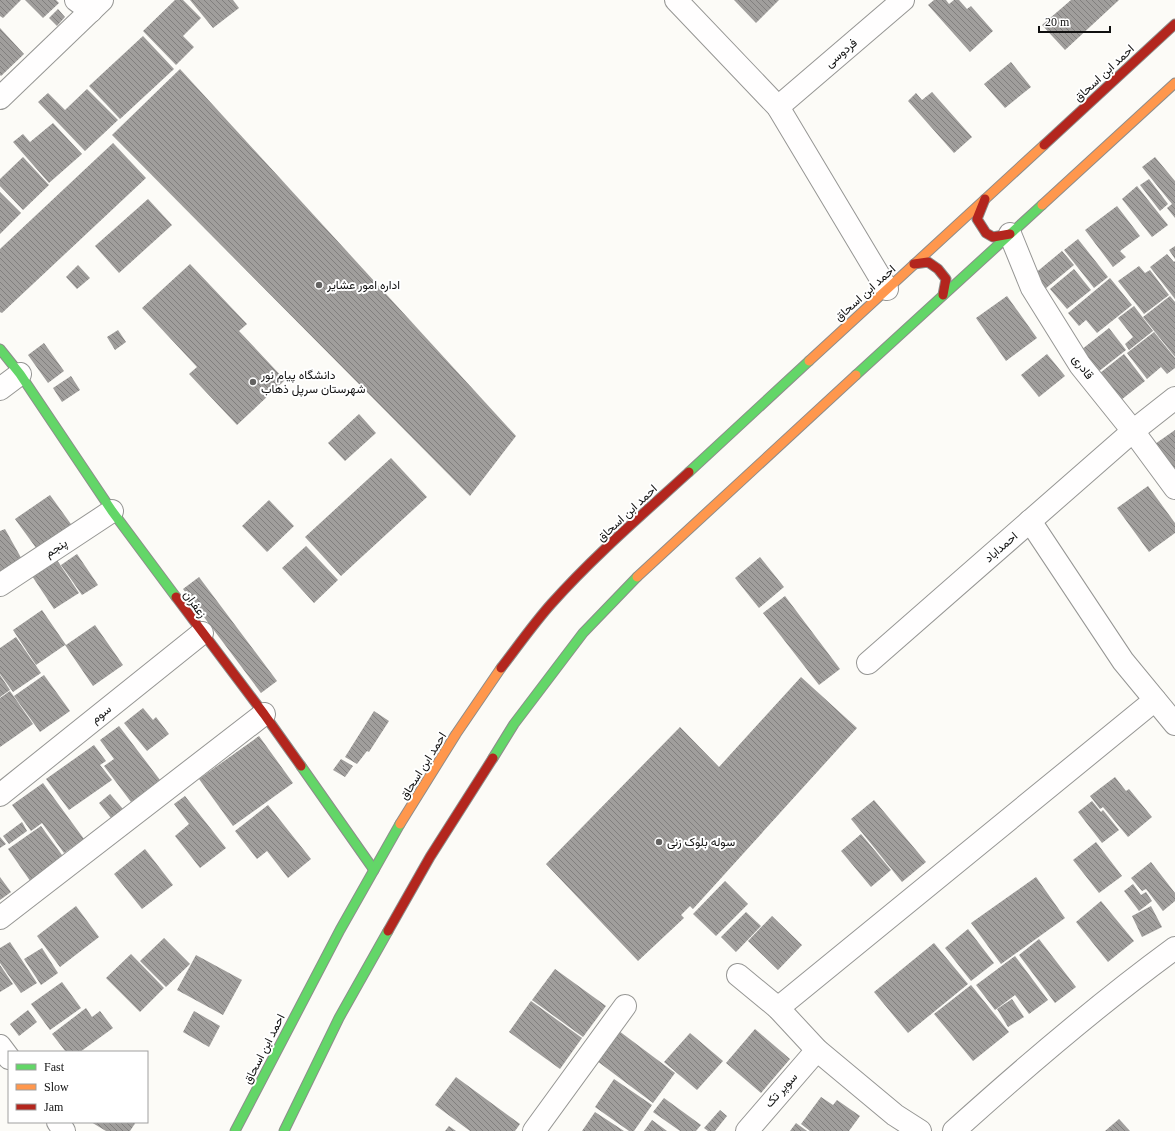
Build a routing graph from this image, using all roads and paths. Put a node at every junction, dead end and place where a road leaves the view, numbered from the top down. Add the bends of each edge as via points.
1 (676, 0) edge
2 (903, 0) edge
3 (90, 4) edge
4 (1175, 24) edge
5 (1175, 83) edge
6 (0, 98) edge
7 (778, 107) junction
8 (985, 199) junction
9 (1010, 234) junction
10 (914, 264) junction
11 (887, 289) junction
12 (943, 294) junction
13 (0, 349) edge
14 (20, 374) junction
15 (0, 389) edge
16 (1175, 398) edge
17 (1133, 431) junction
18 (1175, 488) edge
19 (112, 511) junction
20 (1030, 521) junction
21 (0, 585) edge
22 (202, 633) junction
23 (868, 663) dead end
24 (1156, 700) junction
25 (264, 714) junction
26 (1175, 724) edge
27 (0, 795) edge
28 (374, 870) junction
29 (0, 918) edge
30 (1175, 948) edge
31 (738, 975) dead end
32 (625, 1006) dead end
33 (778, 1008) junction
34 (0, 1046) edge
35 (817, 1050) junction
36 (8, 1057) edge
37 (235, 1131) edge
38 (284, 1131) edge
39 (534, 1131) edge
40 (747, 1131) edge
41 (920, 1131) edge
42 (954, 1131) edge

1 - 7 street
2 - 7 street, فردوسی
3 - 6 street
4 - 8 main road, احمد ابن اسحاق
5 - 9 main road
7 - 11 street
8 - 9 main road via 977,219 981,229 988,236 996,238
8 - 10 main road, احمد ابن اسحاق
9 - 12 main road
9 - 17 street, قادری via 1032,288 1080,364
10 - 11 main road, احمد ابن اسحاق
10 - 12 main road via 928,262 938,269 946,279
11 - 28 main road, احمد ابن اسحاق via 614,541 545,611 475,705 392,836
12 - 38 main road via 646,568 583,633 514,724 430,856 340,1018
13 - 14 main road, زعفران
14 - 15 street
14 - 19 main road, زعفران
16 - 17 street, احمداباد
17 - 18 street, قادری
17 - 20 street, احمداباد
19 - 21 street, پنجم
19 - 22 main road, زعفران
20 - 23 street, احمداباد
20 - 24 street via 1123,662
22 - 25 main road, زعفران
22 - 27 street, سوم
24 - 26 street
24 - 33 street
25 - 28 main road, زعفران
25 - 29 street
28 - 37 main road, احمد ابن اسحاق
30 - 42 street via 1032,1061
31 - 33 street
32 - 39 street
33 - 35 street
34 - 36 street
35 - 40 street, سوپر تک
35 - 41 street via 895,1115

